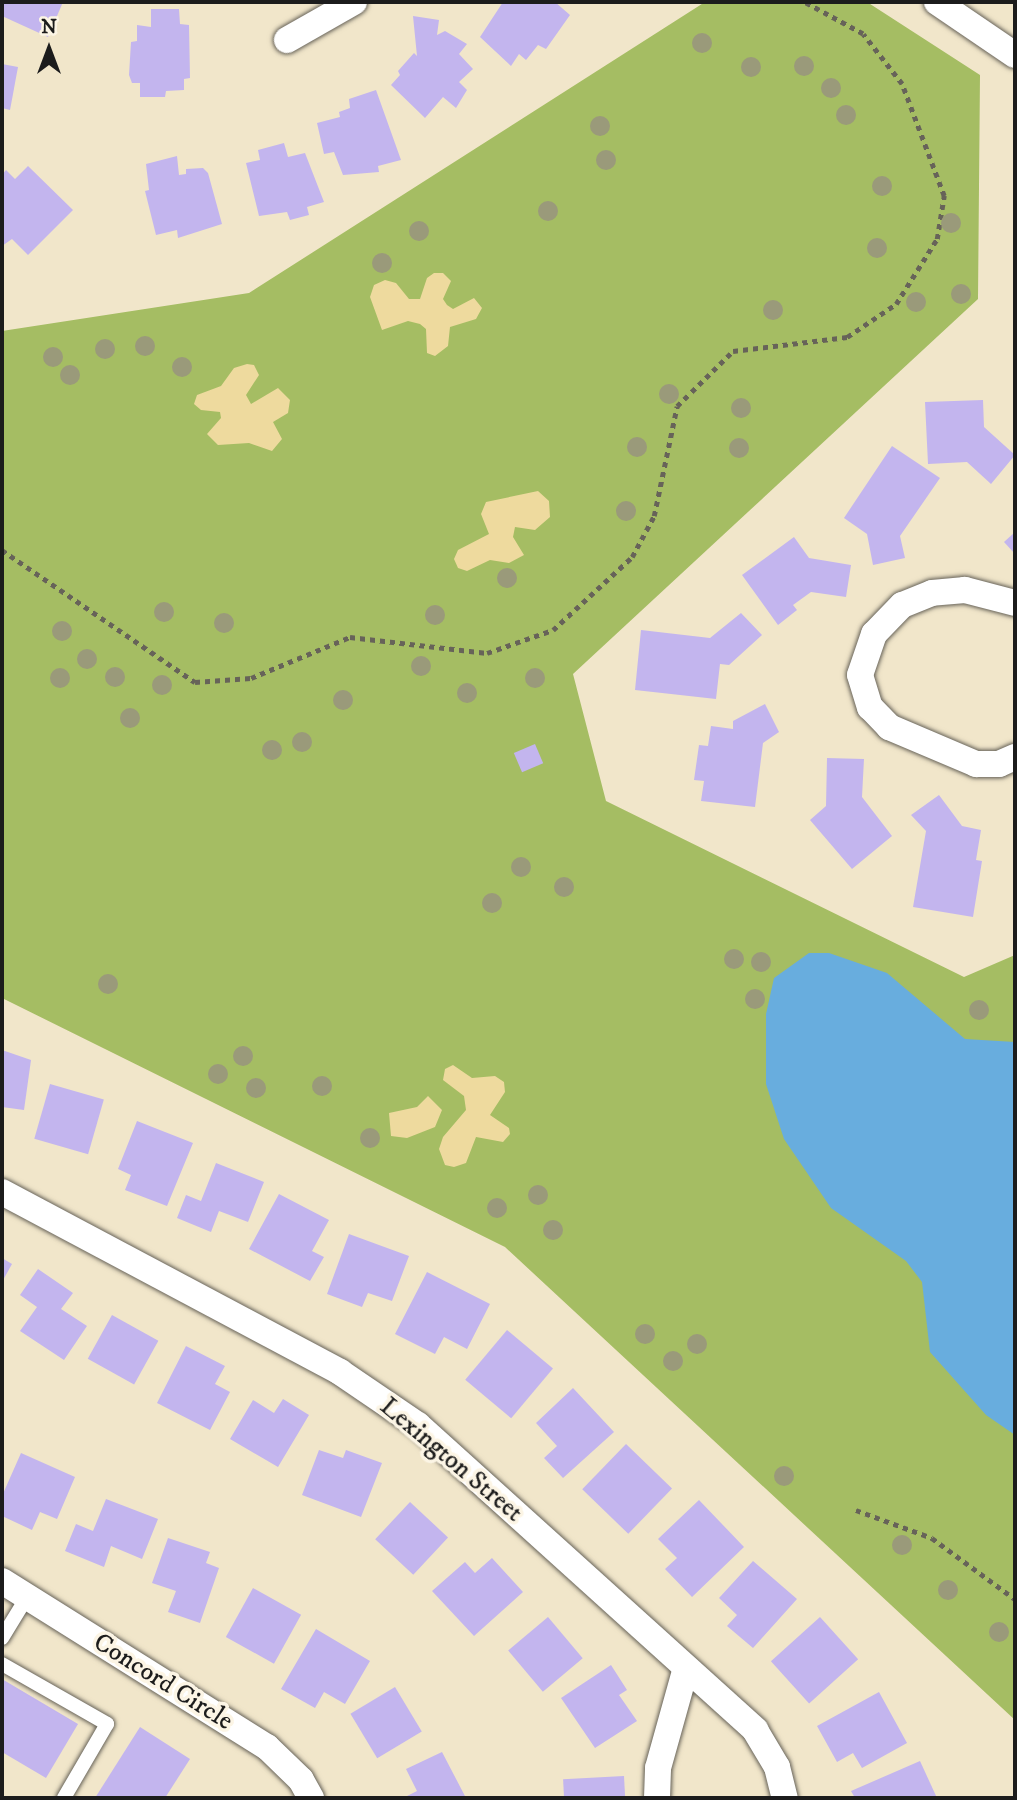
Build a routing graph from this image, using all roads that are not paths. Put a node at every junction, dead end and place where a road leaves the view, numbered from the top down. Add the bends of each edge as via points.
1 (354, 2) edge
2 (937, 2) edge
3 (287, 40) dead end
4 (1015, 55) edge
5 (1015, 603) edge
6 (1015, 757) edge
7 (2, 1192) edge
8 (2, 1581) edge
9 (27, 1597) junction
10 (2, 1637) edge
11 (2, 1664) edge
12 (686, 1668) junction
13 (64, 1798) edge
14 (311, 1798) edge
15 (657, 1798) edge
16 (785, 1798) edge

1 - 3 street
2 - 4 street
5 - 6 street via 965,590 932,593 902,605 874,634 860,675 870,707 889,727 976,764 999,764
7 - 12 street, Lexington Street via 340,1372 407,1418
8 - 9 street, Concord Circle
9 - 10 lane
9 - 14 street, Concord Circle via 267,1746 301,1780
11 - 13 lane via 107,1724
12 - 15 street via 658,1768
12 - 16 street, Lexington Street via 755,1730 777,1767

